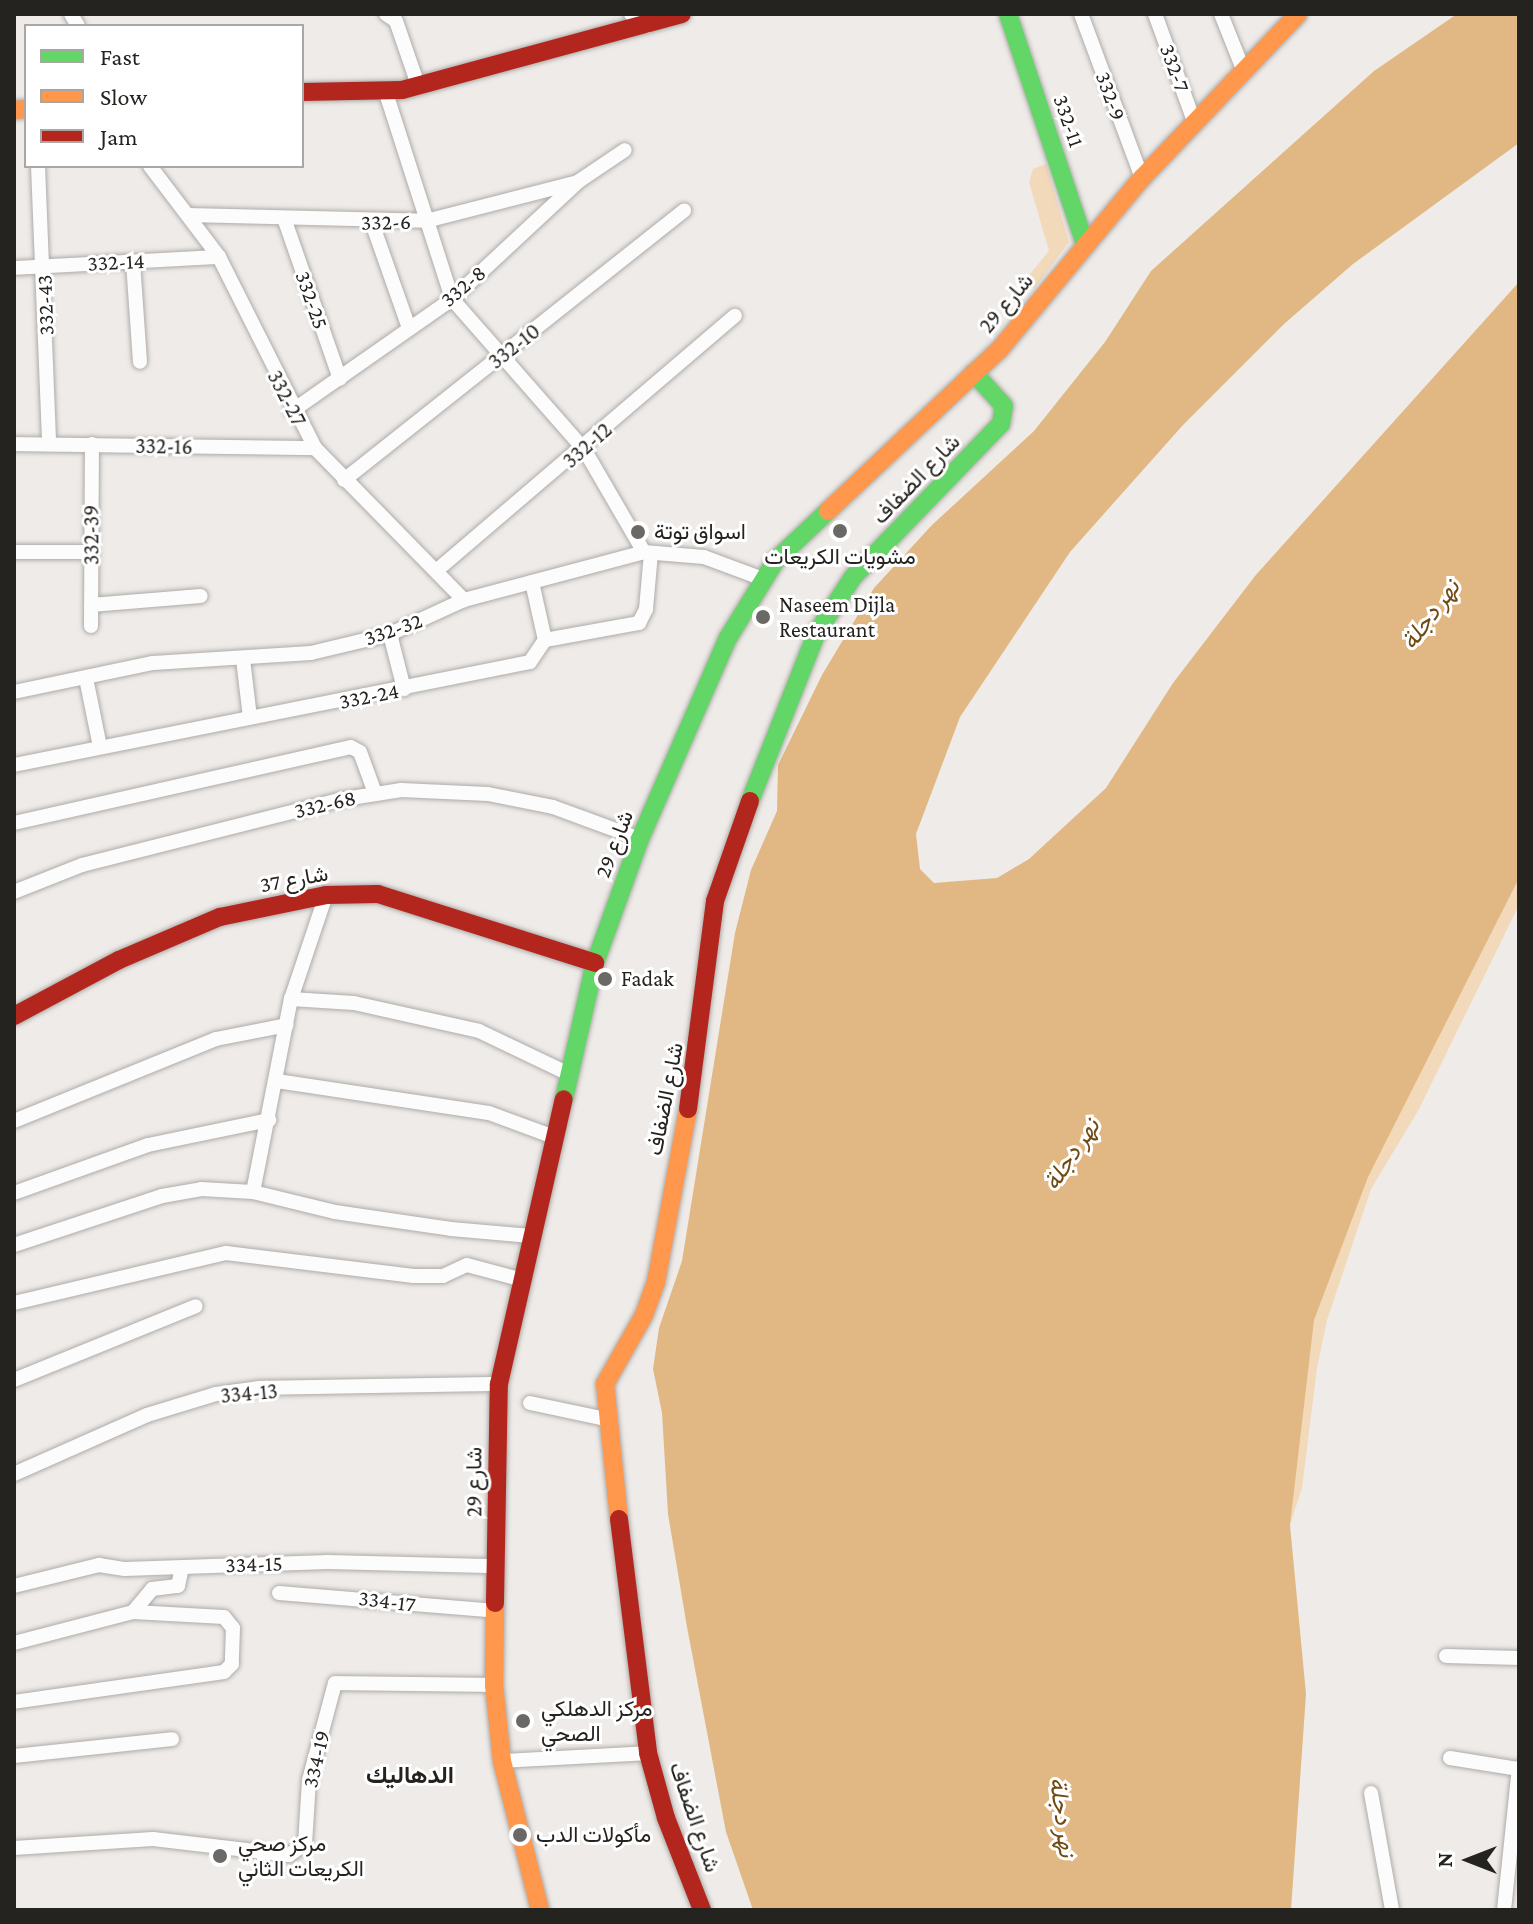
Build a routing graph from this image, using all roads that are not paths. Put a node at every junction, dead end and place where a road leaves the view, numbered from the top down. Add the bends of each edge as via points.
1 (386, 14) edge
2 (631, 14) edge
3 (682, 14) edge
4 (1008, 14) edge
5 (1081, 14) edge
6 (1155, 14) edge
7 (1221, 14) edge
8 (1292, 16) edge
9 (647, 26) junction
10 (1243, 69) junction
11 (418, 85) junction
12 (304, 92) edge
13 (386, 93) junction
14 (1194, 121) junction
15 (625, 150) dead end
16 (38, 168) edge
17 (152, 168) edge
18 (1142, 178) junction
19 (579, 181) junction
20 (684, 211) dead end
21 (188, 215) junction
22 (285, 221) junction
23 (426, 221) junction
24 (372, 223) junction
25 (1085, 244) junction
26 (219, 257) junction
27 (133, 262) junction
28 (44, 266) junction
29 (14, 268) edge
30 (452, 299) junction
31 (735, 316) dead end
32 (409, 328) junction
33 (503, 356) junction
34 (140, 362) dead end
35 (974, 373) junction
36 (340, 379) junction
37 (292, 411) junction
38 (14, 444) edge
39 (49, 444) junction
40 (92, 444) junction
41 (315, 448) junction
42 (584, 449) junction
43 (344, 480) junction
44 (14, 552) edge
45 (91, 552) junction
46 (648, 553) junction
47 (436, 571) junction
48 (763, 579) junction
49 (532, 582) junction
50 (201, 596) dead end
51 (464, 600) junction
52 (91, 605) junction
53 (91, 626) dead end
54 (390, 634) junction
55 (545, 640) junction
56 (243, 659) junction
57 (86, 678) junction
58 (404, 689) junction
59 (14, 692) edge
60 (250, 718) junction
61 (100, 747) junction
62 (14, 765) edge
63 (375, 793) junction
64 (14, 823) edge
65 (640, 839) junction
66 (14, 892) edge
67 (326, 895) junction
68 (595, 963) junction
69 (291, 999) junction
70 (14, 1016) edge
71 (287, 1025) junction
72 (569, 1074) junction
73 (277, 1081) junction
74 (269, 1120) junction
75 (14, 1121) edge
76 (554, 1137) junction
77 (253, 1192) junction
78 (14, 1193) edge
79 (531, 1236) junction
80 (14, 1245) edge
81 (523, 1280) junction
82 (14, 1303) edge
83 (196, 1306) dead end
84 (14, 1380) edge
85 (499, 1384) junction
86 (530, 1403) dead end
87 (606, 1419) junction
88 (14, 1474) edge
89 (497, 1566) junction
90 (182, 1567) junction
91 (14, 1586) edge
92 (279, 1593) dead end
93 (496, 1611) junction
94 (133, 1612) junction
95 (14, 1643) edge
96 (1446, 1656) dead end
97 (1519, 1658) edge
98 (494, 1685) junction
99 (14, 1702) edge
100 (172, 1739) dead end
101 (648, 1753) junction
102 (14, 1756) edge
103 (1450, 1758) dead end
104 (502, 1761) junction
105 (1519, 1768) edge
106 (1371, 1793) dead end
107 (14, 1848) edge
108 (540, 1910) edge
109 (702, 1910) edge
110 (1392, 1910) edge
111 (1504, 1910) edge

1 - 11 street via 396,21
2 - 9 street
3 - 9 street
4 - 25 street, 332-11
5 - 18 street, 332-9
6 - 14 street, 332-7
7 - 10 street
8 - 10 street, شارع 29
9 - 11 street
10 - 14 street, شارع 29
11 - 13 street
12 - 13 street
13 - 23 street
14 - 18 street, شارع 29
15 - 19 street, 332-8
16 - 28 street, 332-43
17 - 21 street, 332-27
18 - 25 street, شارع 29
19 - 23 street, 332-6
19 - 30 street, 332-8
20 - 33 street, 332-10
21 - 22 street, 332-6
21 - 26 street, 332-27
22 - 24 street, 332-6
22 - 36 street, 332-25
23 - 24 street, 332-6
23 - 30 street
24 - 32 street
25 - 35 street, شارع 29 via 1013,335
26 - 27 street, 332-14
26 - 37 street, 332-27
27 - 28 street, 332-14
27 - 34 street
28 - 29 street, 332-14
28 - 39 street, 332-43
30 - 32 street, 332-8
30 - 33 street
31 - 42 street, 332-12
32 - 36 street, 332-8
33 - 42 street
33 - 43 street, 332-10
35 - 48 street, شارع 29 via 791,543
35 - 87 street, شارع الضفاف via 1004,406 1001,424 853,577 816,634 778,722 715,901 700,1047 656,1282 644,1315 606,1379
36 - 37 street, 332-8
37 - 41 street, 332-27
38 - 39 street, 332-16
39 - 40 street, 332-16
40 - 41 street, 332-16
40 - 45 street, 332-39
41 - 43 street, 332-27
42 - 46 street
42 - 47 street, 332-12
43 - 47 street, 332-27
44 - 45 street
45 - 52 street, 332-39
46 - 48 street, 332-32 via 704,557
46 - 49 street, 332-32
46 - 55 street via 646,609 639,623
47 - 51 street, 332-27
48 - 65 street, شارع 29 via 728,638
49 - 51 street, 332-32
49 - 55 street
50 - 52 street
51 - 54 street, 332-32
52 - 53 street, 332-39
54 - 56 street, 332-32 via 311,653
54 - 58 street
55 - 58 street, 332-24 via 530,662
56 - 57 street, 332-32 via 153,663
56 - 60 street
57 - 59 street, 332-32
57 - 61 street
58 - 60 street, 332-24
60 - 61 street, 332-24
61 - 62 street, 332-24
63 - 64 street via 360,752 351,747
63 - 65 street, 332-68 via 488,794 553,807
63 - 66 street, 332-68 via 82,865
65 - 68 street, شارع 29
67 - 68 street, شارع 37 via 378,894
67 - 69 street
67 - 70 street, شارع 37 via 220,917 119,960
68 - 72 street, شارع 29
69 - 71 street
69 - 72 street via 354,1003 479,1031
71 - 73 street
71 - 75 street via 216,1039
72 - 76 street, شارع 29
73 - 74 street
73 - 76 street via 489,1113
74 - 77 street
74 - 78 street via 148,1145
76 - 79 street, شارع 29
77 - 79 street via 335,1212
77 - 80 street via 201,1189 162,1196
79 - 81 street, شارع 29
81 - 82 street via 467,1265 443,1276 414,1276 226,1253
81 - 85 street, شارع 29
83 - 84 street
85 - 88 street, 334-13 via 260,1388 216,1394 147,1415
85 - 89 street, شارع 29
86 - 87 street
87 - 101 street, شارع الضفاف
89 - 90 street, 334-15 via 328,1562
89 - 93 street, شارع 29
90 - 91 street, 334-15 via 87,1565
90 - 94 street via 178,1586 152,1589
92 - 93 street, 334-17
93 - 98 street, شارع 29
94 - 95 street
94 - 99 street via 230,1619 230,1668
96 - 97 street
98 - 104 street, شارع 29
98 - 107 street, 334-19 via 335,1683 309,1780 305,1844 289,1855 153,1839
100 - 102 street
101 - 104 street
101 - 109 street, شارع الضفاف via 666,1818
103 - 105 street
104 - 108 street, شارع 29
105 - 111 street
106 - 110 street

